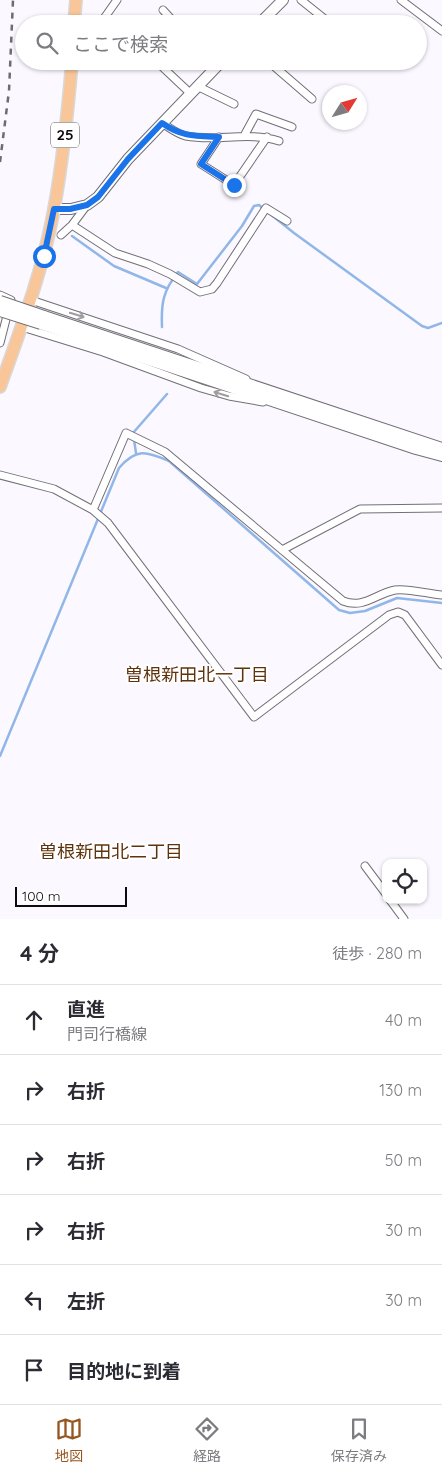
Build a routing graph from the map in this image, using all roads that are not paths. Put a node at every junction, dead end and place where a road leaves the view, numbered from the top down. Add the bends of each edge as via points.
1 (76, 0) edge
2 (117, 0) edge
3 (283, 0) edge
4 (301, 0) edge
5 (404, 1) edge
6 (163, 10) dead end
7 (75, 15) edge
8 (106, 15) edge
9 (168, 15) edge
10 (268, 15) edge
11 (320, 15) edge
12 (422, 15) edge
13 (427, 18) edge
14 (441, 29) edge
15 (71, 70) edge
16 (168, 70) edge
17 (214, 70) edge
18 (278, 70) edge
19 (195, 90) junction
20 (312, 99) dead end
21 (234, 104) dead end
22 (162, 123) junction
23 (292, 127) dead end
24 (244, 136) junction
25 (219, 137) junction
26 (267, 137) junction
27 (279, 141) dead end
28 (87, 205) junction
29 (54, 209) junction
30 (287, 221) dead end
31 (72, 225) junction
32 (61, 235) dead end
33 (0, 295) edge
34 (31, 300) junction
35 (0, 301) edge
36 (0, 310) edge
37 (42, 320) junction
38 (3, 321) edge
39 (22, 327) junction
40 (0, 343) edge
41 (0, 387) edge
42 (288, 402) junction
43 (442, 448) edge
44 (442, 456) edge
45 (0, 475) edge
46 (442, 508) edge
47 (94, 511) junction
48 (282, 550) junction
49 (442, 595) edge
50 (442, 665) edge
51 (365, 866) dead end
52 (382, 889) edge
53 (393, 904) edge
54 (404, 919) edge

1 - 7 main road
2 - 8 street
3 - 10 street
4 - 11 street
5 - 12 street
6 - 9 street
13 - 14 street
15 - 29 main road, 25
16 - 19 street
17 - 19 street
18 - 20 street
19 - 21 street
19 - 22 street
22 - 25 street via 186,136
22 - 28 street via 98,197
23 - 24 street via 256,114
24 - 25 street
24 - 26 street
25 - 26 street via 201,164 234,185
26 - 27 street
28 - 29 street
28 - 31 street
29 - 34 main road, 25
30 - 31 street via 264,211 212,289 200,292 170,274 115,253
31 - 32 street
33 - 38 street via 11,300
34 - 39 main road, 25
34 -> 42 street via 178,349
35 - 37 street, bridge
36 - 37 street, bridge
37 - 42 street
38 - 40 street
39 - 41 main road, 25
42 -> 39 street via 229,396
42 - 43 street
42 - 44 street
45 - 47 street via 54,489
46 - 48 street via 360,509
47 - 48 street via 126,433 165,452
47 - 50 street via 104,519 254,717 389,615 398,612 405,615
48 - 49 street via 352,605 397,590
51 - 52 street
53 - 54 street

